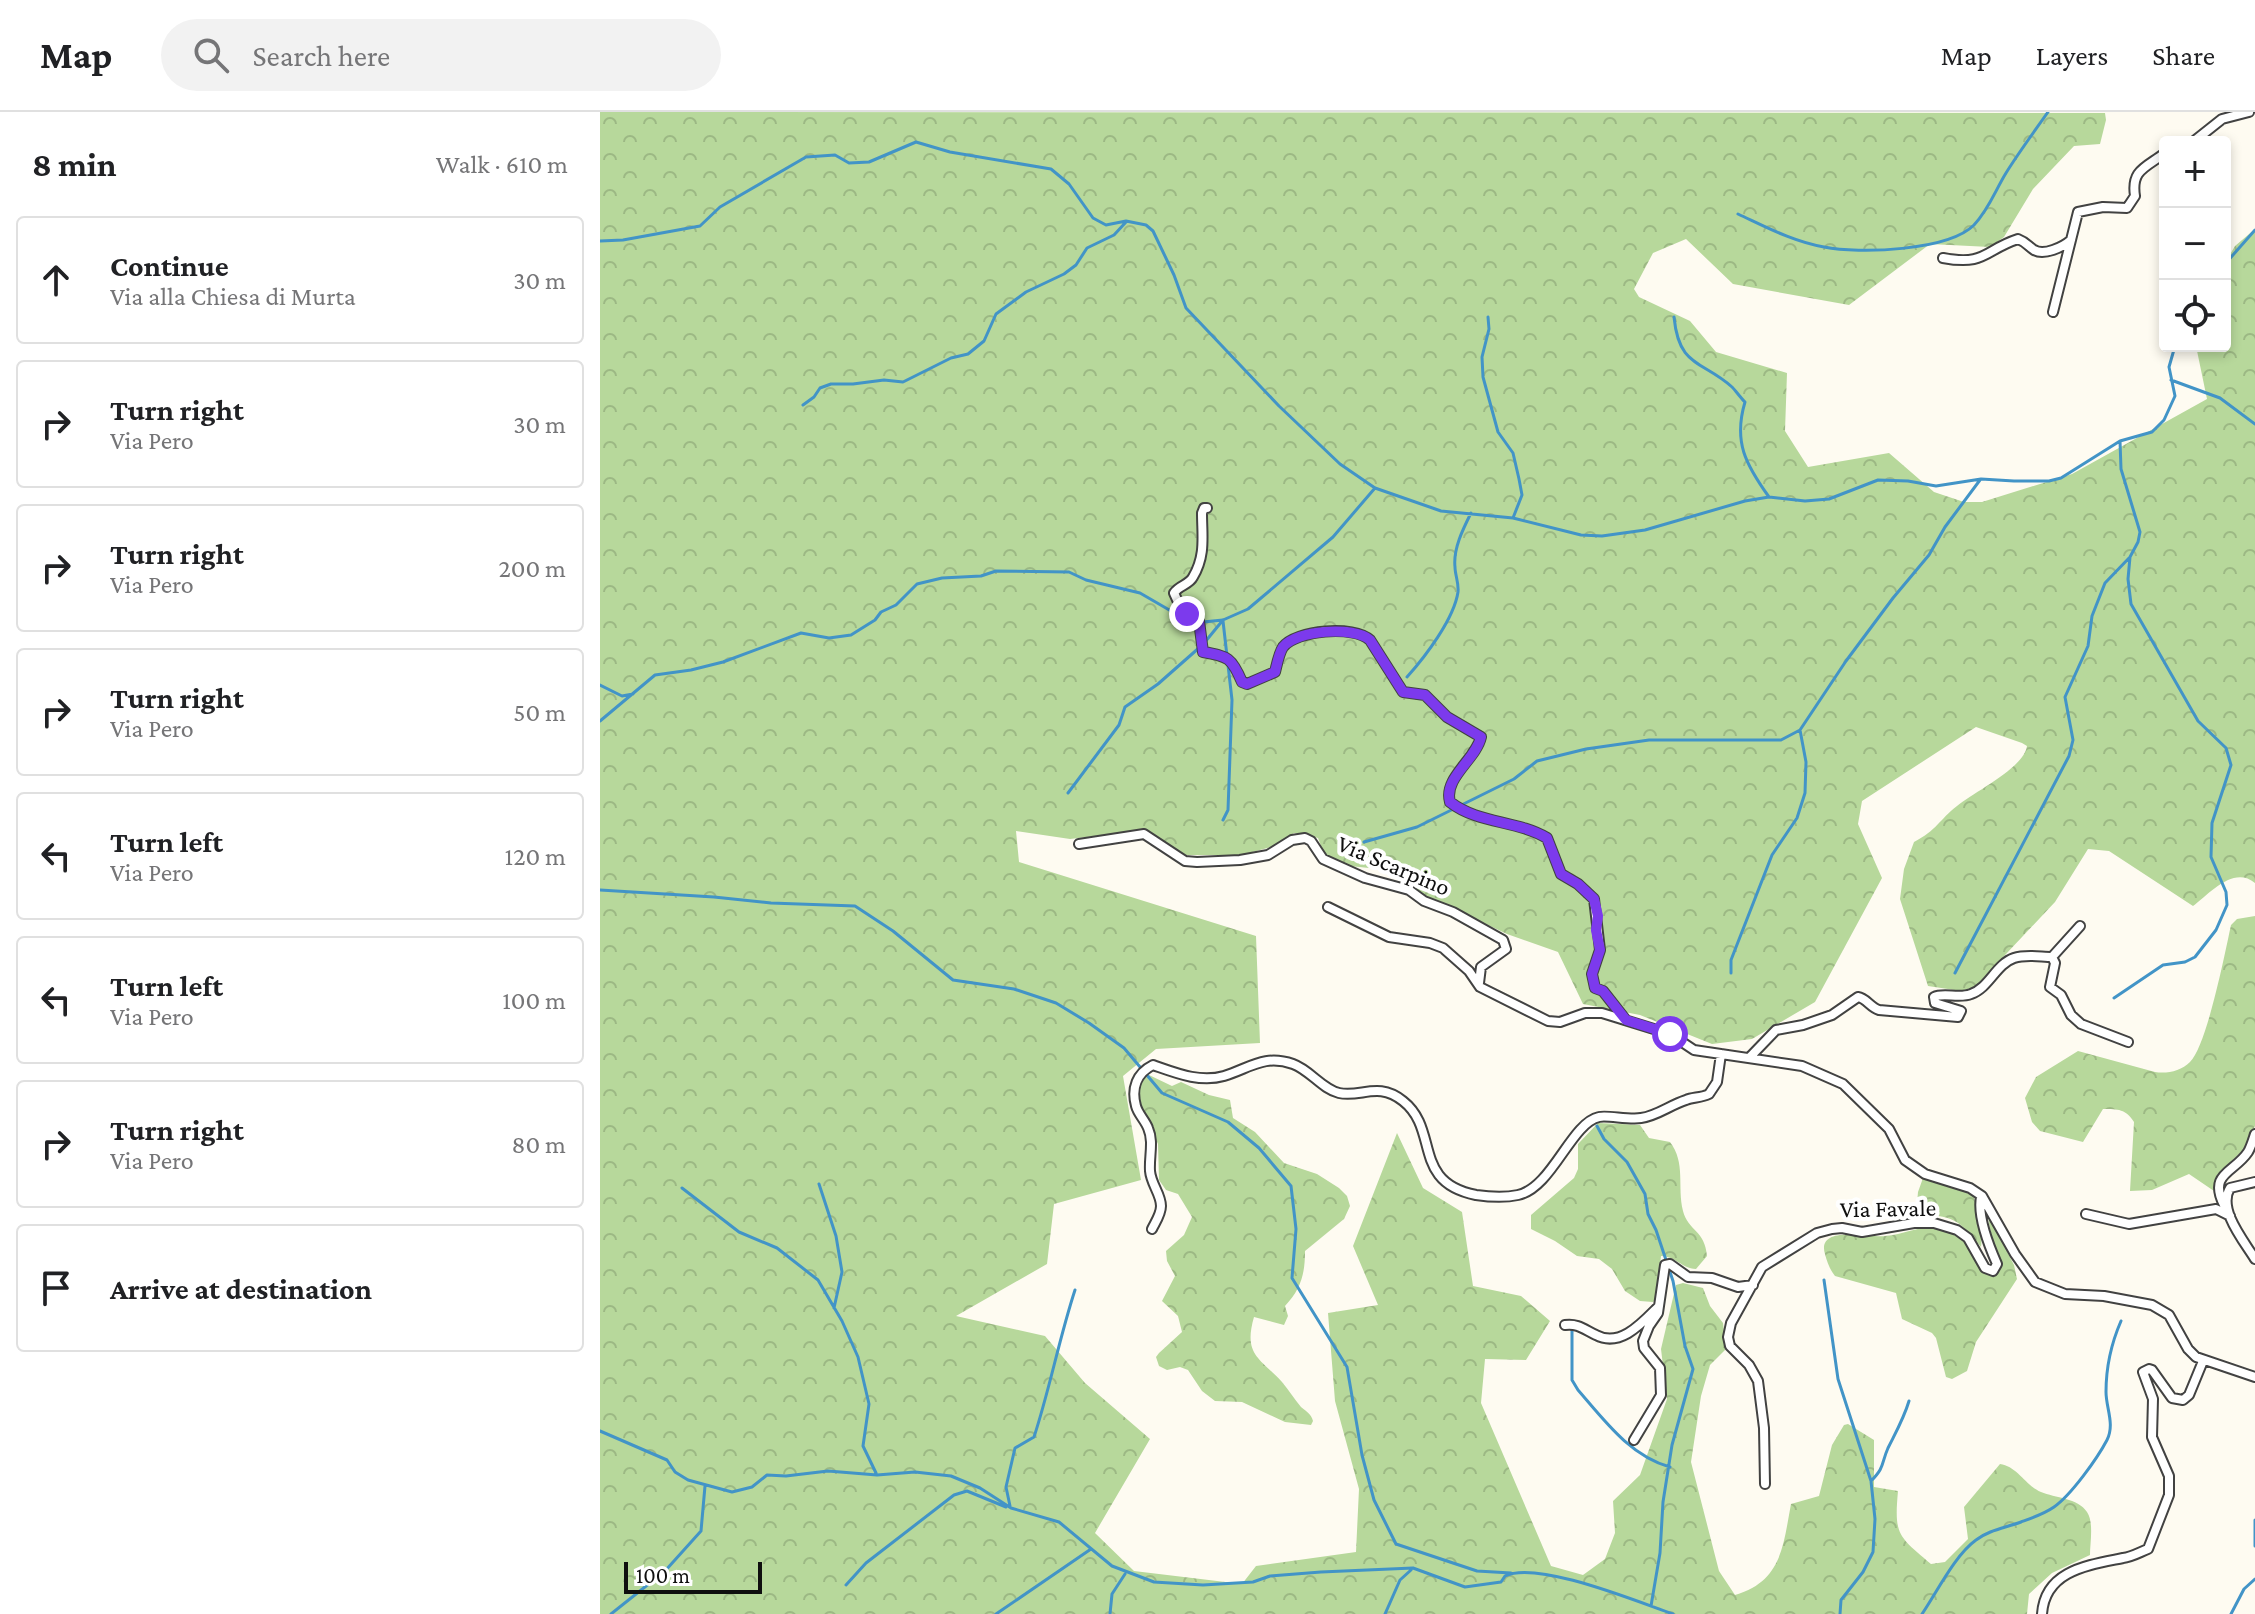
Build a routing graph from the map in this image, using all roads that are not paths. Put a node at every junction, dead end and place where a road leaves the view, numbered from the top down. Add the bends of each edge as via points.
1 (2249, 112) edge
2 (2201, 136) edge
3 (2159, 158) edge
4 (2071, 240) junction
5 (1943, 258) dead end
6 (2053, 312) dead end
7 (1207, 508) dead end
8 (1079, 844) dead end
9 (1328, 907) dead end
10 (2080, 926) dead end
11 (2052, 957) junction
12 (1480, 987) junction
13 (1626, 1020) junction
14 (2128, 1042) dead end
15 (1721, 1054) junction
16 (1750, 1057) junction
17 (2255, 1134) edge
18 (2255, 1182) edge
19 (1982, 1196) junction
20 (2086, 1214) dead end
21 (2230, 1216) junction
22 (1152, 1229) dead end
23 (2255, 1259) edge
24 (1753, 1285) junction
25 (1659, 1305) junction
26 (1565, 1325) dead end
27 (2203, 1361) junction
28 (2255, 1377) edge
29 (1634, 1440) dead end
30 (1765, 1484) dead end
31 (2042, 1614) edge

1 - 2 street via 2222,119
3 - 4 street via 2135,177 2135,196 2127,208 2078,212
4 - 5 street via 2036,252 2018,239 1974,261
4 - 6 street
7 - 13 street via 1202,513 1203,556 1193,577 1174,593 1183,613 1199,621 1203,652 1229,658 1247,684 1275,672 1282,648 1292,639 1342,630 1370,640 1403,692 1425,695 1447,717 1481,737 1452,781 1450,802 1547,838 1561,874 1594,899 1600,950 1592,974 1595,988
8 - 12 street, Via Scarpino via 1144,834 1185,861 1197,862 1268,855 1305,838 1323,859 1409,890 1503,940 1506,949 1481,967
9 - 12 street via 1389,937 1443,948
10 - 11 street
11 - 14 street via 2051,990 2061,995 2076,1020
11 - 16 street via 2012,958 1972,994 1934,997 1935,1003 1961,1011 1958,1017 1879,1010 1858,997 1832,1015 1776,1030
12 - 13 street via 1554,1023 1585,1013
13 - 15 street via 1670,1034 1694,1050
15 - 16 street
15 - 22 street via 1717,1082 1709,1094 1643,1118 1599,1117 1584,1127 1534,1188 1492,1198 1458,1191 1445,1182 1433,1167 1413,1110 1400,1098 1373,1089 1339,1093 1295,1065 1275,1061 1258,1061 1202,1079 1153,1065 1143,1070 1134,1094 1148,1128 1150,1172 1162,1201
16 - 19 street via 1802,1066 1843,1084 1889,1129 1905,1160 1925,1174
17 - 21 street via 2247,1153 2222,1176 2221,1199
18 - 21 street via 2228,1190
19 - 24 street, Via Favale via 1980,1206 1997,1264 1993,1271 1985,1268 1968,1238 1957,1230 1914,1223 1817,1233 1762,1267
19 - 27 street via 2035,1282 2065,1294 2152,1305 2169,1315 2188,1349
20 - 21 street via 2129,1224 2216,1209
21 - 23 street
24 - 25 street via 1688,1277 1665,1265
24 - 30 street, Via Favale via 1728,1337 1758,1381
25 - 26 street via 1615,1339
25 - 29 street via 1643,1341 1661,1372 1661,1395
27 - 28 street
27 - 31 street via 2183,1400 2172,1398 2152,1370 2143,1372 2153,1399 2152,1437 2169,1476 2169,1495 2148,1549 2063,1575 2045,1595

